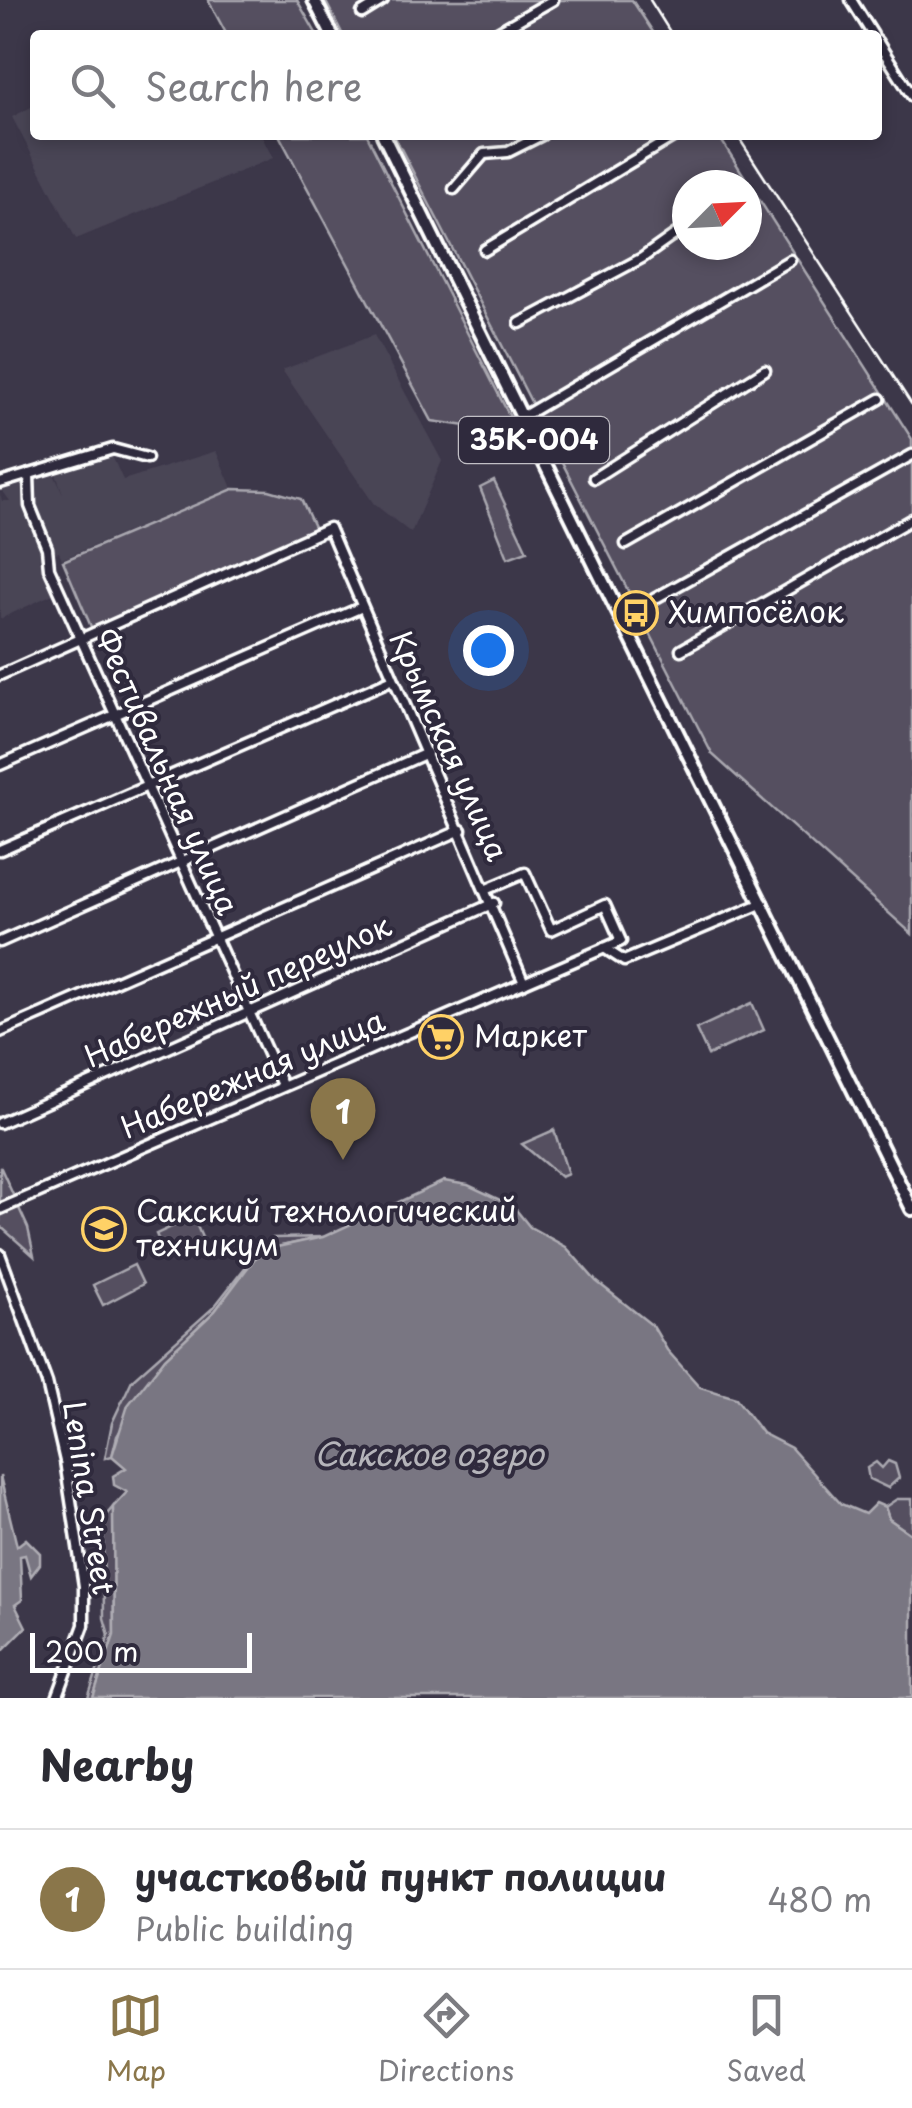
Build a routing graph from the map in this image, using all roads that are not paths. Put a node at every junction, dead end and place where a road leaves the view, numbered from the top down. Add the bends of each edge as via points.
1 (314, 0) edge
2 (383, 0) edge
3 (553, 0) edge
4 (851, 0) edge
5 (362, 13) dead end
6 (329, 30) edge
7 (501, 30) edge
8 (870, 30) edge
9 (882, 49) edge
10 (912, 96) edge
11 (385, 140) edge
12 (532, 140) edge
13 (668, 140) edge
14 (454, 190) dead end
15 (672, 237) edge
16 (484, 250) dead end
17 (790, 260) dead end
18 (520, 324) dead end
19 (765, 370) dead end
20 (880, 399) dead end
21 (522, 417) junction
22 (912, 454) edge
23 (146, 458) dead end
24 (28, 474) junction
25 (594, 478) dead end
26 (0, 482) edge
27 (912, 519) edge
28 (626, 544) dead end
29 (654, 599) dead end
30 (362, 607) junction
31 (80, 638) junction
32 (681, 650) dead end
33 (0, 675) edge
34 (391, 680) junction
35 (116, 715) junction
36 (428, 753) junction
37 (0, 765) edge
38 (148, 787) junction
39 (461, 830) junction
40 (0, 850) edge
41 (182, 861) junction
42 (487, 888) junction
43 (763, 903) junction
44 (494, 904) junction
45 (216, 937) junction
46 (0, 942) edge
47 (604, 948) junction
48 (524, 982) junction
49 (250, 1012) junction
50 (0, 1032) edge
51 (282, 1085) junction
52 (0, 1123) edge
53 (0, 1210) edge
54 (912, 1210) edge
55 (0, 1254) edge
56 (57, 1698) edge

1 - 6 main road
2 - 5 street
3 - 7 street
4 - 8 street
9 - 10 street
11 - 21 main road, 35К-004
12 - 14 street via 484,154
13 - 16 street
15 - 18 street
17 - 21 street
19 - 25 street
20 - 28 street
21 - 43 main road, 35К-004
22 - 29 street
23 - 24 street via 114,449
24 - 26 street
24 - 31 street, Фестивальная улица via 30,506 49,568
27 - 32 street
30 - 31 street, Крымская улица via 328,528
30 - 34 street, Крымская улица
30 - 35 street
31 - 33 street
31 - 35 street, Фестивальная улица
34 - 36 street, Крымская улица
34 - 38 street
35 - 37 street
35 - 38 street, Фестивальная улица
36 - 39 street, Крымская улица
36 - 41 street
38 - 40 street
38 - 41 street, Фестивальная улица
39 - 42 street, Крымская улица
39 - 45 street
41 - 45 street, Фестивальная улица
41 - 46 street
42 - 44 street, Крымская улица
42 - 47 street via 525,873 551,930 605,905 621,940
43 - 47 street via 624,961
43 - 54 main road, 35К-004
44 - 48 street, Крымская улица
44 - 49 street, Набережный переулок
45 - 49 street, Фестивальная улица
45 - 50 street
47 - 48 street, Набережная улица
48 - 51 street, Набережная улица
49 - 51 street, Фестивальная улица
49 - 52 street, Набережный переулок
51 - 53 street, Набережная улица
55 - 56 street, Lenina Street via 36,1344 65,1460 84,1586 84,1625

